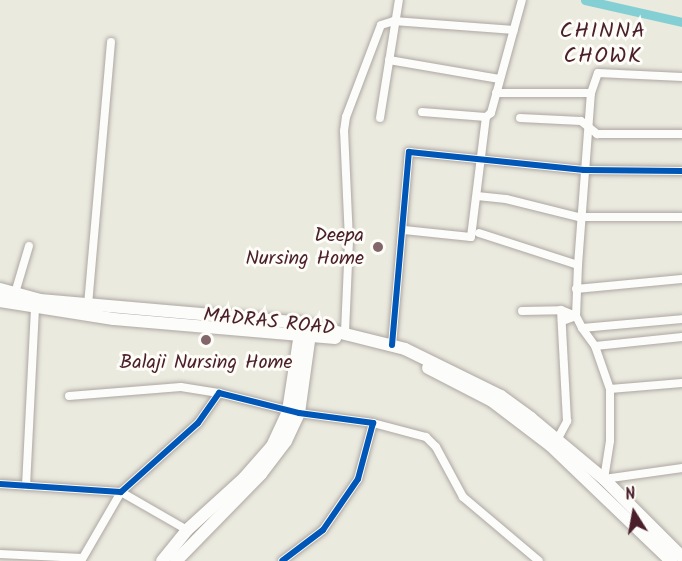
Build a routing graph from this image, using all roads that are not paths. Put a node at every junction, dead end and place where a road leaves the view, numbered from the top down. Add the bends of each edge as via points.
1 (399, 0) edge
2 (522, 0) edge
3 (394, 21) junction
4 (514, 30) junction
5 (111, 42) dead end
6 (389, 60) junction
7 (682, 77) edge
8 (499, 79) junction
9 (495, 93) junction
10 (591, 93) junction
11 (422, 112) dead end
12 (486, 117) junction
13 (380, 118) dead end
14 (520, 118) dead end
15 (589, 127) junction
16 (682, 134) edge
17 (481, 160) junction
18 (584, 170) junction
19 (682, 171) edge
20 (477, 196) junction
21 (579, 217) junction
22 (682, 217) edge
23 (404, 230) junction
24 (479, 233) dead end
25 (29, 246) dead end
26 (578, 265) junction
27 (682, 279) edge
28 (0, 289) edge
29 (576, 289) junction
30 (15, 293) junction
31 (0, 301) edge
32 (88, 305) junction
33 (34, 309) junction
34 (561, 310) junction
35 (522, 311) dead end
36 (576, 316) junction
37 (682, 319) edge
38 (562, 321) junction
39 (305, 328) junction
40 (582, 328) junction
41 (345, 332) junction
42 (682, 337) edge
43 (392, 345) junction
44 (595, 345) junction
45 (682, 382) edge
46 (610, 389) junction
47 (219, 393) junction
48 (69, 396) dead end
49 (293, 412) junction
50 (374, 423) junction
51 (554, 443) junction
52 (682, 468) edge
53 (604, 479) junction
54 (0, 484) edge
55 (26, 486) junction
56 (121, 492) junction
57 (187, 530) junction
58 (0, 554) edge
59 (682, 557) edge
60 (82, 560) edge
61 (162, 561) edge
62 (176, 561) edge
63 (282, 561) edge
64 (539, 561) edge
65 (671, 561) edge

1 - 3 street
2 - 4 street
3 - 4 street
3 - 6 street
3 - 41 street via 381,26 346,117 349,240
4 - 8 street
5 - 32 street
6 - 8 street
6 - 13 street
7 - 10 street via 598,73
8 - 9 street
9 - 10 street
9 - 12 street via 491,113
10 - 15 street
11 - 12 street
12 - 17 street
14 - 15 street via 581,121
15 - 16 street via 597,134
15 - 18 street
17 - 18 street
17 - 20 street
17 - 23 street via 409,152
18 - 19 street
18 - 21 street
20 - 21 street
20 - 23 street via 471,237
21 - 22 street
21 - 26 street
23 - 43 street
24 - 26 street
25 - 30 street
26 - 29 street
27 - 29 street
28 - 30 main road, MADRAS ROAD
29 - 36 street
30 - 32 main road, MADRAS ROAD
31 - 33 main road
32 - 39 main road, MADRAS ROAD
33 - 39 main road via 114,319
33 - 55 street
34 - 35 street
34 - 36 street
34 - 38 street
36 - 38 street
36 - 40 street
37 - 40 street
38 - 51 street via 567,421
39 - 41 main road, MADRAS ROAD
39 - 49 main road
39 - 51 main road via 406,358 492,401
40 - 44 street
41 - 43 main road, MADRAS ROAD
42 - 44 street
43 - 51 main road, MADRAS ROAD via 501,396
44 - 46 street
45 - 46 street
46 - 53 street via 610,441
47 - 48 street via 182,387
47 - 49 street
47 - 56 street via 198,423
49 - 50 street
49 - 57 main road via 259,463
49 - 62 main road via 276,459
50 - 63 street via 358,478 323,530
50 - 64 street via 426,437 436,447 463,498
51 - 53 main road, MADRAS ROAD
51 - 65 main road
52 - 53 street
53 - 59 main road, MADRAS ROAD
54 - 55 street
55 - 56 street
56 - 57 street
56 - 60 street
57 - 61 main road
58 - 60 street

